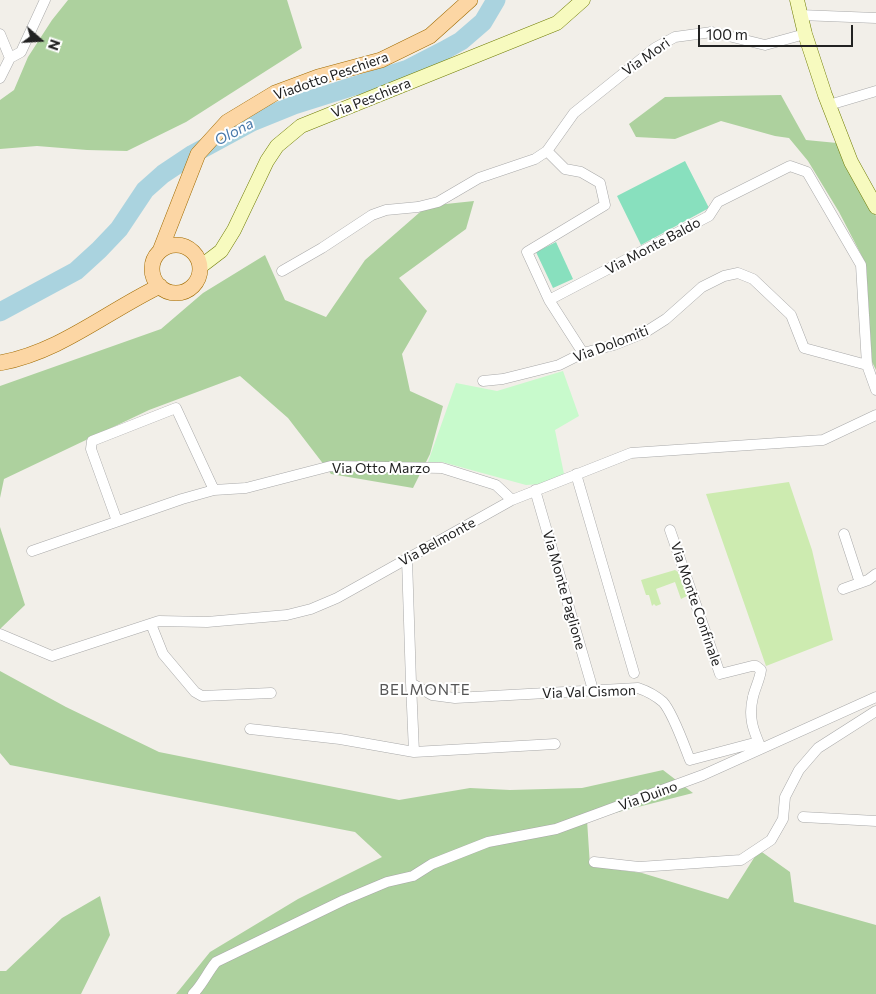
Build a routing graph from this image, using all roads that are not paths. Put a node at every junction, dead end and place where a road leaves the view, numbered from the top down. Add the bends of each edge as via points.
1 (45, 0) edge
2 (470, 0) edge
3 (582, 0) edge
4 (797, 0) edge
5 (800, 16) junction
6 (876, 18) edge
7 (0, 34) edge
8 (805, 34) junction
9 (10, 58) junction
10 (0, 78) edge
11 (876, 91) edge
12 (829, 105) junction
13 (547, 151) junction
14 (876, 207) edge
15 (174, 212) junction
16 (186, 246) junction
17 (160, 251) junction
18 (199, 262) junction
19 (152, 271) junction
20 (282, 271) dead end
21 (160, 286) junction
22 (136, 298) junction
23 (549, 300) junction
24 (583, 353) junction
25 (0, 363) edge
26 (867, 366) junction
27 (483, 381) dead end
28 (876, 390) edge
29 (876, 416) edge
30 (576, 474) junction
31 (214, 490) junction
32 (535, 490) junction
33 (512, 500) junction
34 (117, 522) junction
35 (670, 530) dead end
36 (844, 534) dead end
37 (32, 551) dead end
38 (407, 559) junction
39 (876, 574) edge
40 (860, 583) junction
41 (844, 590) dead end
42 (151, 624) junction
43 (0, 634) edge
44 (634, 673) dead end
45 (411, 684) junction
46 (592, 690) junction
47 (272, 693) dead end
48 (876, 697) edge
49 (876, 710) edge
50 (250, 729) dead end
51 (555, 744) dead end
52 (760, 745) junction
53 (414, 752) junction
54 (802, 816) dead end
55 (876, 821) edge
56 (594, 862) dead end
57 (193, 994) edge

1 - 9 street via 21,52
2 - 15 main road, Viadotto Peschiera via 430,36 381,60 275,93 227,122 198,154
3 - 18 street, Via Peschiera via 557,23 301,126 277,146 267,161 221,251
4 - 5 street
5 - 6 street
5 - 8 street
7 - 9 street
8 - 12 street
8 - 13 street, Via Mori via 765,45 712,32 675,37 654,48 574,113
9 - 10 street
11 - 12 street
12 - 14 street via 850,162
13 - 20 street, Via Mori via 534,160 478,178 438,202 386,210 372,216
13 - 23 street via 565,169 582,172 600,183 605,205 527,252
15 - 16 main road
15 - 17 main road
16 - 17 main road via 172,245
16 - 18 main road
17 - 19 main road
18 - 21 main road, Via Peschiera via 197,281 186,290 173,293
19 - 21 main road
19 - 22 main road
21 - 22 main road
22 - 25 main road via 45,350
23 - 24 street
23 - 26 street, Via Monte Baldo via 709,216 718,202 790,166 807,172 861,265
24 - 26 street, Via Dolomiti via 644,333 666,319 702,287 738,273 753,279 791,315 804,348
24 - 27 street, Via Dolomiti via 559,365
26 - 28 street
29 - 30 street, Via Belmonte via 823,440 631,453
30 - 32 street, Via Belmonte
30 - 44 street
31 - 33 street, Via Otto Marzo via 246,488 331,466 442,468 496,485
31 - 34 street, Via Otto Marzo
31 - 34 street via 176,408 92,441 90,449
32 - 33 street, Via Belmonte
32 - 46 street, Via Monte Paglione
33 - 38 street, Via Belmonte
34 - 37 street, Via Otto Marzo
35 - 52 street, Via Monte Confinale via 720,674 752,666 760,670 751,724
36 - 40 street
38 - 42 street, Via Belmonte via 311,609 287,615
38 - 45 street
39 - 40 street
40 - 41 street
42 - 43 street, Via Belmonte via 52,656
42 - 47 street via 163,654 202,696
45 - 46 street, Via Val Cismon via 432,695 455,698
45 - 53 street
46 - 52 street, Via Val Cismon via 638,688 648,691 668,711 690,760
48 - 52 street, Via Duino
49 - 56 street via 818,748 800,770 785,797 783,819 771,840 741,860 639,867
50 - 53 street via 340,739
51 - 53 street
52 - 57 street, Via Duino via 702,775 556,829 488,842 432,864 414,876 387,882 344,900 216,962 206,974 202,986
54 - 55 street

